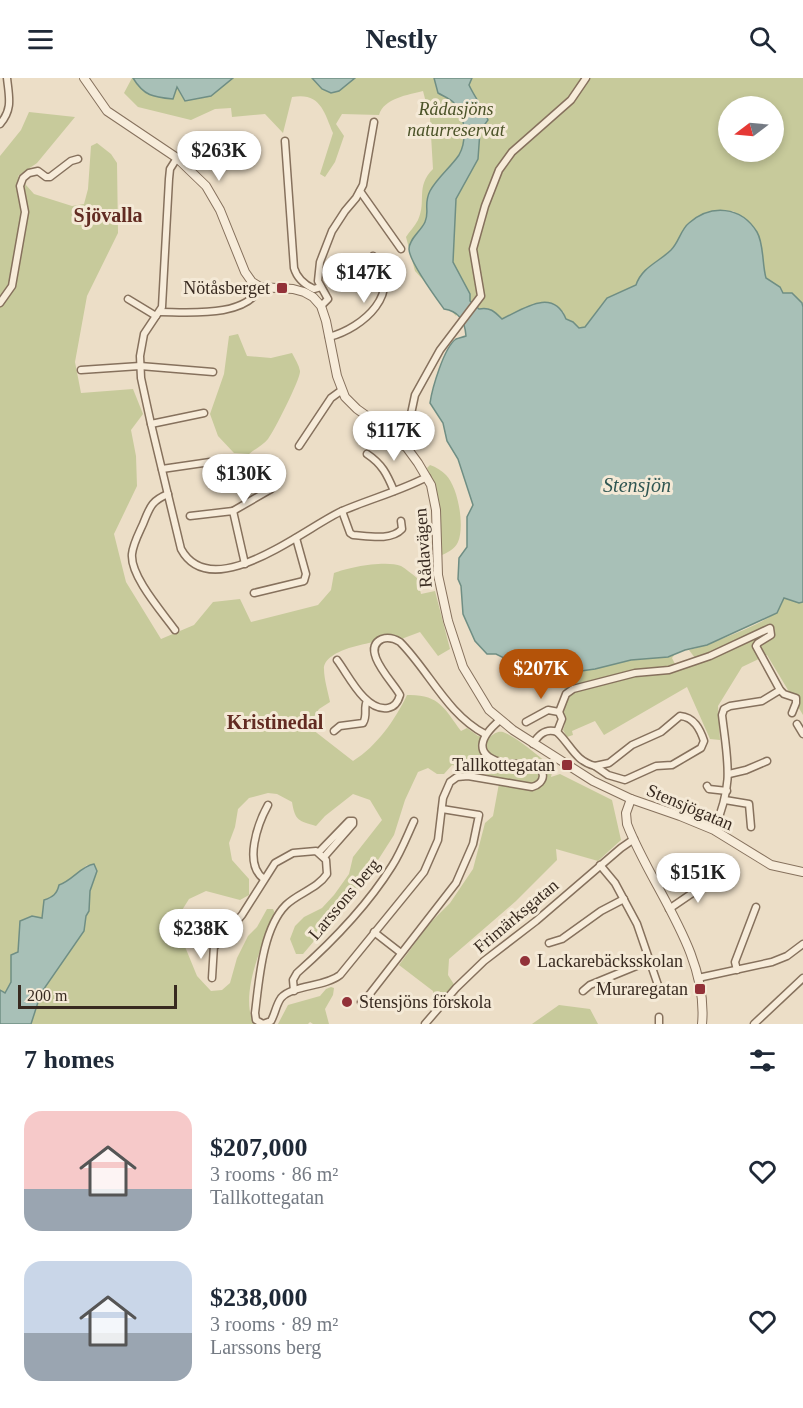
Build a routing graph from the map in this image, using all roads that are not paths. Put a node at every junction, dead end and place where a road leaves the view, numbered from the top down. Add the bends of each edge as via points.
1 (8, 78) edge
2 (84, 78) edge
3 (586, 78) edge
4 (374, 122) dead end
5 (0, 124) edge
6 (285, 141) dead end
7 (177, 158) junction
8 (78, 159) dead end
9 (360, 191) junction
10 (401, 249) dead end
11 (373, 256) dead end
12 (260, 287) junction
13 (321, 287) junction
14 (128, 298) dead end
15 (0, 303) edge
16 (321, 306) junction
17 (158, 314) junction
18 (329, 337) junction
19 (141, 366) junction
20 (81, 370) dead end
21 (213, 372) dead end
22 (342, 390) junction
23 (204, 413) dead end
24 (151, 424) junction
25 (399, 440) junction
26 (299, 446) dead end
27 (368, 454) dead end
28 (217, 461) dead end
29 (162, 469) junction
30 (427, 477) junction
31 (271, 489) dead end
32 (394, 490) junction
33 (168, 494) junction
34 (233, 511) junction
35 (342, 511) junction
36 (190, 516) dead end
37 (401, 521) dead end
38 (296, 538) junction
39 (244, 564) junction
40 (254, 592) dead end
41 (175, 630) dead end
42 (337, 660) dead end
43 (780, 690) junction
44 (368, 701) junction
45 (559, 712) junction
46 (792, 713) dead end
47 (500, 720) junction
48 (526, 722) dead end
49 (797, 724) dead end
50 (334, 731) dead end
51 (557, 732) junction
52 (484, 734) junction
53 (803, 734) edge
54 (533, 744) junction
55 (767, 761) dead end
56 (595, 766) junction
57 (729, 774) junction
58 (707, 786) dead end
59 (727, 791) junction
60 (631, 799) junction
61 (725, 800) junction
62 (268, 805) dead end
63 (442, 809) junction
64 (414, 821) dead end
65 (752, 827) dead end
66 (714, 830) junction
67 (634, 839) junction
68 (322, 854) junction
69 (600, 866) junction
70 (803, 872) edge
71 (264, 879) junction
72 (713, 879) dead end
73 (624, 899) junction
74 (756, 907) dead end
75 (669, 909) junction
76 (374, 932) junction
77 (225, 935) junction
78 (549, 943) dead end
79 (214, 945) junction
80 (802, 946) edge
81 (401, 954) junction
82 (651, 960) junction
83 (737, 970) junction
84 (212, 978) dead end
85 (698, 978) junction
86 (803, 978) edge
87 (294, 991) junction
88 (583, 991) dead end
89 (660, 992) dead end
90 (361, 1002) dead end
91 (425, 1024) edge
92 (702, 1024) edge
93 (754, 1024) edge

1 - 5 street via 10,108
2 - 7 street via 107,111
3 - 25 street via 571,100 512,152 499,170 473,249 481,292 440,350 415,395 408,428
4 - 9 street
6 - 13 street via 294,268 305,284 316,290
7 - 12 street via 213,197 245,272
7 - 17 street via 170,169 164,288
8 - 15 street via 50,177 38,171 23,178 20,186 25,212 12,286
9 - 10 street
9 - 13 street via 337,222 323,251 318,276
11 - 18 street via 382,274 380,302 364,319
12 - 16 street via 300,290
12 - 17 street via 257,294 230,310
13 - 16 street via 328,299
14 - 17 street
16 - 18 street, Rådavägen
17 - 19 street via 144,334
18 - 22 street, Rådavägen
19 - 20 street
19 - 21 street
19 - 24 street
22 - 25 street, Rådavägen via 357,409
22 - 26 street via 332,398
23 - 24 street
24 - 29 street
25 - 30 street, Rådavägen
27 - 32 street via 380,463
28 - 29 street
29 - 33 street
30 - 32 street
30 - 47 street, Rådavägen via 436,510 439,583 456,650 478,693
31 - 34 street
32 - 35 street
33 - 39 street via 182,549 189,560 210,568
33 - 41 street via 150,505 135,541 132,561 144,586
34 - 36 street
34 - 39 street
35 - 37 street via 353,535 392,536 402,529
35 - 38 street
38 - 39 street
38 - 40 street via 306,574 304,581
42 - 44 street
43 - 45 street via 756,646 771,635 770,628 711,656 669,670 635,673 573,689 566,694
43 - 46 street via 796,698
43 - 57 street via 762,701 724,709
44 - 50 street via 363,723 340,726
44 - 52 street via 384,709 393,707 399,699 374,650 381,640 396,639 470,726
45 - 48 street via 548,710
45 - 51 street via 562,719
47 - 52 street
47 - 54 street, Rådavägen
49 - 53 street
51 - 54 street via 543,733
51 - 56 street via 575,755
52 - 63 street via 483,749 488,756 505,764 539,768 542,780 532,787 457,777 447,786
54 - 60 street, Rådavägen
55 - 57 street
56 - 56 street via 625,780 656,766 676,763 701,748 704,741 695,723 680,716 662,732 632,745 609,763
57 - 59 street
58 - 59 street
59 - 61 street
60 - 66 street, Stensjögatan
60 - 67 street via 626,818
61 - 65 street via 749,804
61 - 66 street
62 - 71 street via 258,824 254,845 256,868
63 - 76 street via 438,840 424,872
63 - 81 street via 479,815 473,844 449,896
64 - 87 street, Larssons berg via 381,882 345,926 297,973
66 - 70 street, Stensjögatan via 771,865
67 - 69 street, Frimärksgatan
67 - 75 street
68 - 68 street via 353,824 353,821 349,821
68 - 71 street via 309,850 282,858
68 - 87 street, Larssons berg via 328,868 324,879 285,906 271,932 261,968 255,1017 258,1022 271,1021 281,999
69 - 73 street
69 - 91 street, Frimärksgatan via 484,961
71 - 77 street
72 - 75 street
73 - 78 street via 562,939
73 - 82 street
74 - 83 street via 735,962
75 - 85 street
76 - 81 street
76 - 87 street via 336,979
77 - 79 street
77 - 79 street via 214,927 206,928 205,936
79 - 84 street
80 - 83 street via 779,960
81 - 90 street
82 - 88 street
82 - 89 street
83 - 85 street
85 - 92 street
86 - 93 street

